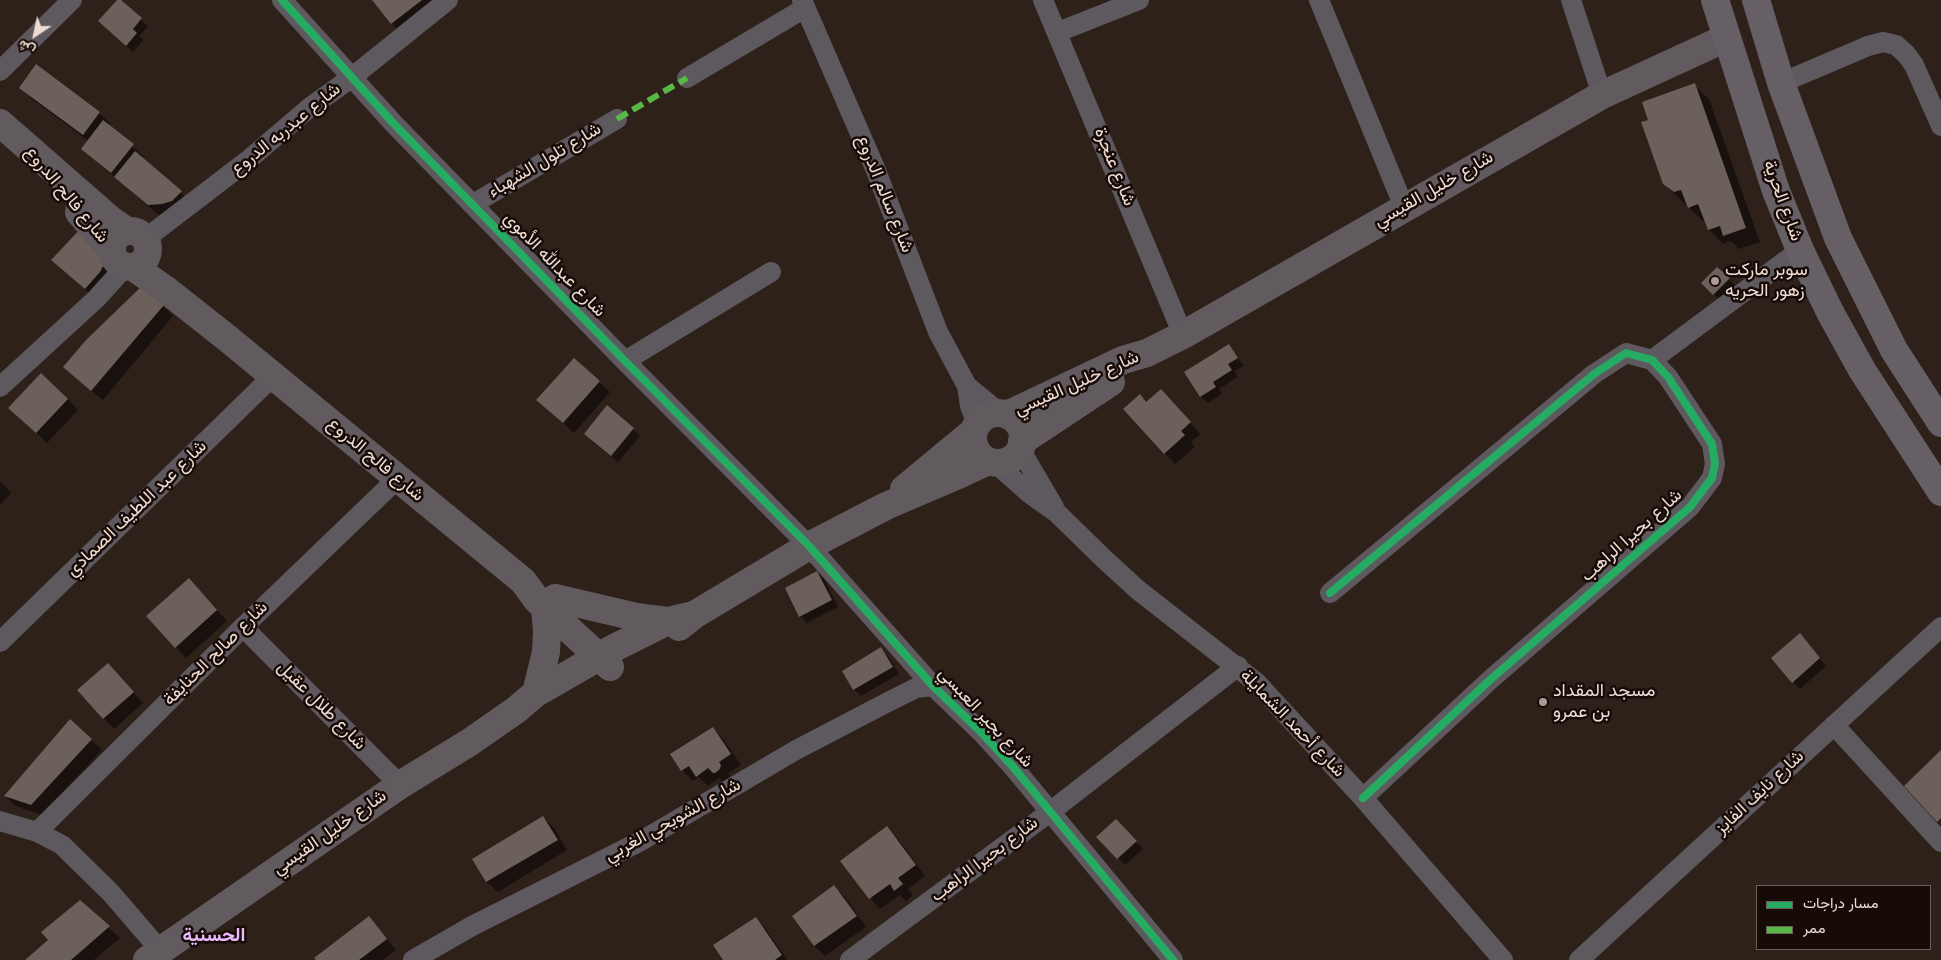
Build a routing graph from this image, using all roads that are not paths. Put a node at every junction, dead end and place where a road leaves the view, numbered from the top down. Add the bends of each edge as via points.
1 (72, 0) edge
2 (282, 0) edge
3 (448, 0) edge
4 (1043, 0) edge
5 (1140, 0) edge
6 (1319, 0) edge
7 (1571, 0) edge
8 (1715, 0) edge
9 (1756, 0) edge
10 (804, 4) edge
11 (1058, 32) junction
12 (1726, 38) junction
13 (0, 71) edge
14 (351, 78) junction
15 (687, 78) dead end
16 (1781, 83) junction
17 (1602, 94) junction
18 (617, 119) dead end
19 (0, 123) edge
20 (1941, 126) edge
21 (473, 204) junction
22 (1404, 207) junction
23 (1800, 250) junction
24 (129, 252) junction
25 (770, 272) dead end
26 (1183, 335) junction
27 (1147, 353) junction
28 (1652, 360) junction
29 (625, 361) junction
30 (273, 376) junction
31 (0, 387) edge
32 (1938, 410) edge
33 (989, 421) junction
34 (1021, 445) junction
35 (991, 462) junction
36 (397, 479) junction
37 (1941, 492) edge
38 (886, 506) junction
39 (1057, 513) junction
40 (809, 546) junction
41 (1330, 593) dead end
42 (550, 603) junction
43 (694, 615) junction
44 (668, 621) junction
45 (1941, 626) edge
46 (243, 627) junction
47 (0, 642) edge
48 (613, 657) junction
49 (1238, 666) junction
50 (933, 686) junction
51 (536, 693) junction
52 (516, 710) junction
53 (1834, 725) junction
54 (400, 785) junction
55 (1363, 798) junction
56 (1050, 812) junction
57 (0, 821) edge
58 (36, 832) junction
59 (1941, 842) edge
60 (153, 955) edge
61 (413, 960) edge
62 (850, 960) edge
63 (1173, 960) edge
64 (1503, 960) edge
65 (1579, 960) edge

1 - 13 street
2 - 14 street, شارع عبدالله الأموي
3 - 14 street, شارع عبدربه الدروع
4 - 11 street, شارع عنجرة
5 - 11 street
6 - 22 street
7 - 17 street
8 - 12 highway, شارع الحرية
9 - 16 highway
10 - 15 street
10 - 33 street, شارع سالم الدروع via 875,168 938,332 967,386 970,406
11 - 26 street, شارع عنجرة
12 - 17 street, شارع خليل القيسي
12 - 23 highway, شارع الحرية via 1776,191
14 - 21 street, شارع عبدالله الأموي
14 - 24 street, شارع عبدربه الدروع
16 - 20 street via 1868,46 1883,42 1896,45 1914,65
16 - 32 highway via 1838,238 1894,350
17 - 22 street, شارع خليل القيسي
18 - 21 street, شارع تلول الشهباء
19 - 24 street, شارع فالح الدروع
21 - 29 street, شارع عبدالله الأموي
22 - 26 street, شارع خليل القيسي
23 - 28 street
23 - 37 highway, شارع الحرية via 1862,370
24 - 30 street, شارع فالح الدروع via 165,289
24 - 31 street, شارع عبدربه الدروع via 70,321
25 - 29 street
26 - 27 street, شارع خليل القيسي
27 - 33 street, شارع خليل القيسي via 1123,360
27 - 34 street, شارع خليل القيسي via 1128,371
28 - 41 street via 1626,353 1600,369
28 - 55 street, شارع بحيرا الراهب via 1673,384 1712,444 1715,464 1712,478 1674,522 1491,679
29 - 40 street, شارع عبدالله الأموي
30 - 36 street, شارع فالح الدروع
30 - 47 street, شارع عبد اللطيف الصمادي
33 - 34 street via 1013,418 1020,428
33 - 35 street via 973,444 976,451
33 - 38 street, شارع خليل القيسي
34 - 35 street via 1010,460
34 - 39 street, شارع أحمد الشمايلة
35 - 38 street, شارع خليل القيسي
35 - 39 street, شارع أحمد الشمايلة
36 - 42 street, شارع فالح الدروع
36 - 46 street, شارع صالح الحنايفة
38 - 40 street, شارع خليل القيسي
39 - 49 street, شارع أحمد الشمايلة via 1138,590
40 - 43 street, شارع خليل القيسي
40 - 50 street, شارع بجير العبسي
42 - 44 street
42 - 48 street, شارع فالح الدروع
42 - 51 street via 546,652
43 - 44 street, شارع خليل القيسي
43 - 48 street, شارع خليل القيسي via 675,630
44 - 48 street, شارع خليل القيسي
45 - 53 street, شارع نايف الفايز
46 - 54 street, شارع طلال عقيل
46 - 58 street, شارع صالح الحنايفة
48 - 51 street, شارع خليل القيسي
48 - 52 street, شارع خليل القيسي via 544,700
49 - 55 street, شارع أحمد الشمايلة
49 - 56 street, شارع بحيرا الراهب
50 - 56 street, شارع بجير العبسي via 982,733
50 - 61 street, شارع الشويحي الغربي via 916,688 796,750 641,841 472,926
51 - 52 street, شارع خليل القيسي
52 - 54 street, شارع خليل القيسي
53 - 59 street
53 - 65 street, شارع نايف الفايز
54 - 60 street, شارع خليل القيسي
55 - 64 street, شارع أحمد الشمايلة
56 - 62 street, شارع بحيرا الراهب
56 - 63 street, شارع بجير العبسي
57 - 58 street
58 - 60 street via 62,845 111,893

